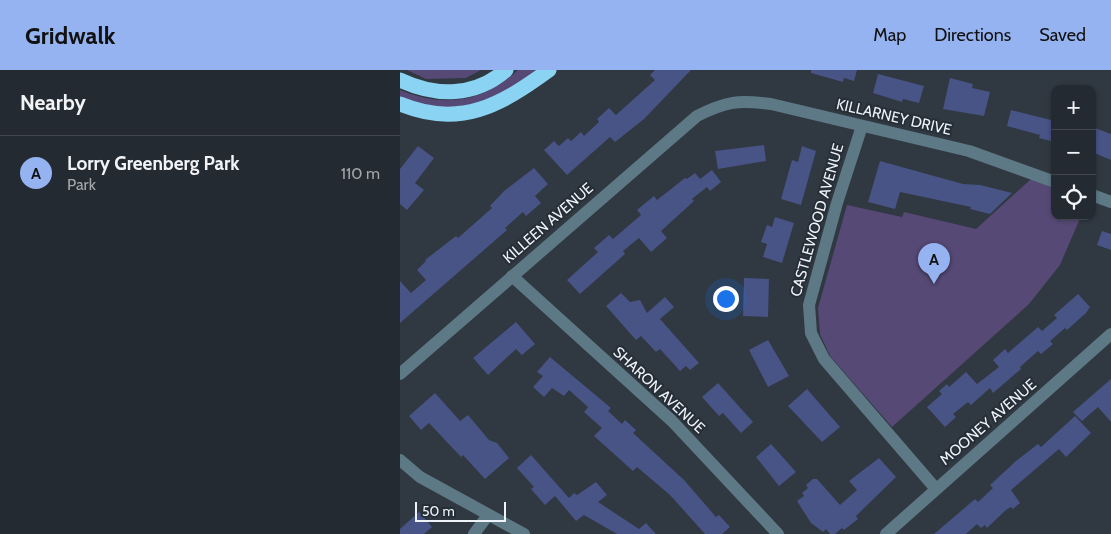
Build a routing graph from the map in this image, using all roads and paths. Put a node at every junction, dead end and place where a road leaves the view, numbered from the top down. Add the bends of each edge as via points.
1 (506, 70) edge
2 (549, 70) edge
3 (400, 80) edge
4 (722, 103) joint
5 (400, 104) edge
6 (862, 126) junction
7 (1051, 181) edge
8 (1096, 196) edge
9 (1111, 202) edge
10 (512, 276) junction
11 (1111, 334) edge
12 (400, 374) edge
13 (400, 460) edge
14 (936, 489) junction
15 (488, 515) junction
16 (474, 534) edge
17 (524, 534) edge
18 (778, 534) edge
19 (886, 534) edge

1 - 3 highway via 486,83 460,92 430,90
2 - 5 highway via 506,100 483,110 458,114 427,112
4 - 6 street, KILLARNEY DRIVE via 771,104
4 - 10 street, KILLEEN AVENUE via 697,116
6 - 7 street, KILLARNEY DRIVE via 969,151
6 - 14 street, CASTLEWOOD AVENUE via 808,305 811,333 824,360
8 - 9 street
10 - 12 street, KILLEEN AVENUE
10 - 18 street, SHARON AVENUE via 672,421
11 - 14 street, MOONEY AVENUE
13 - 15 street via 420,477
14 - 19 street, MOONEY AVENUE
15 - 16 street
15 - 17 street

